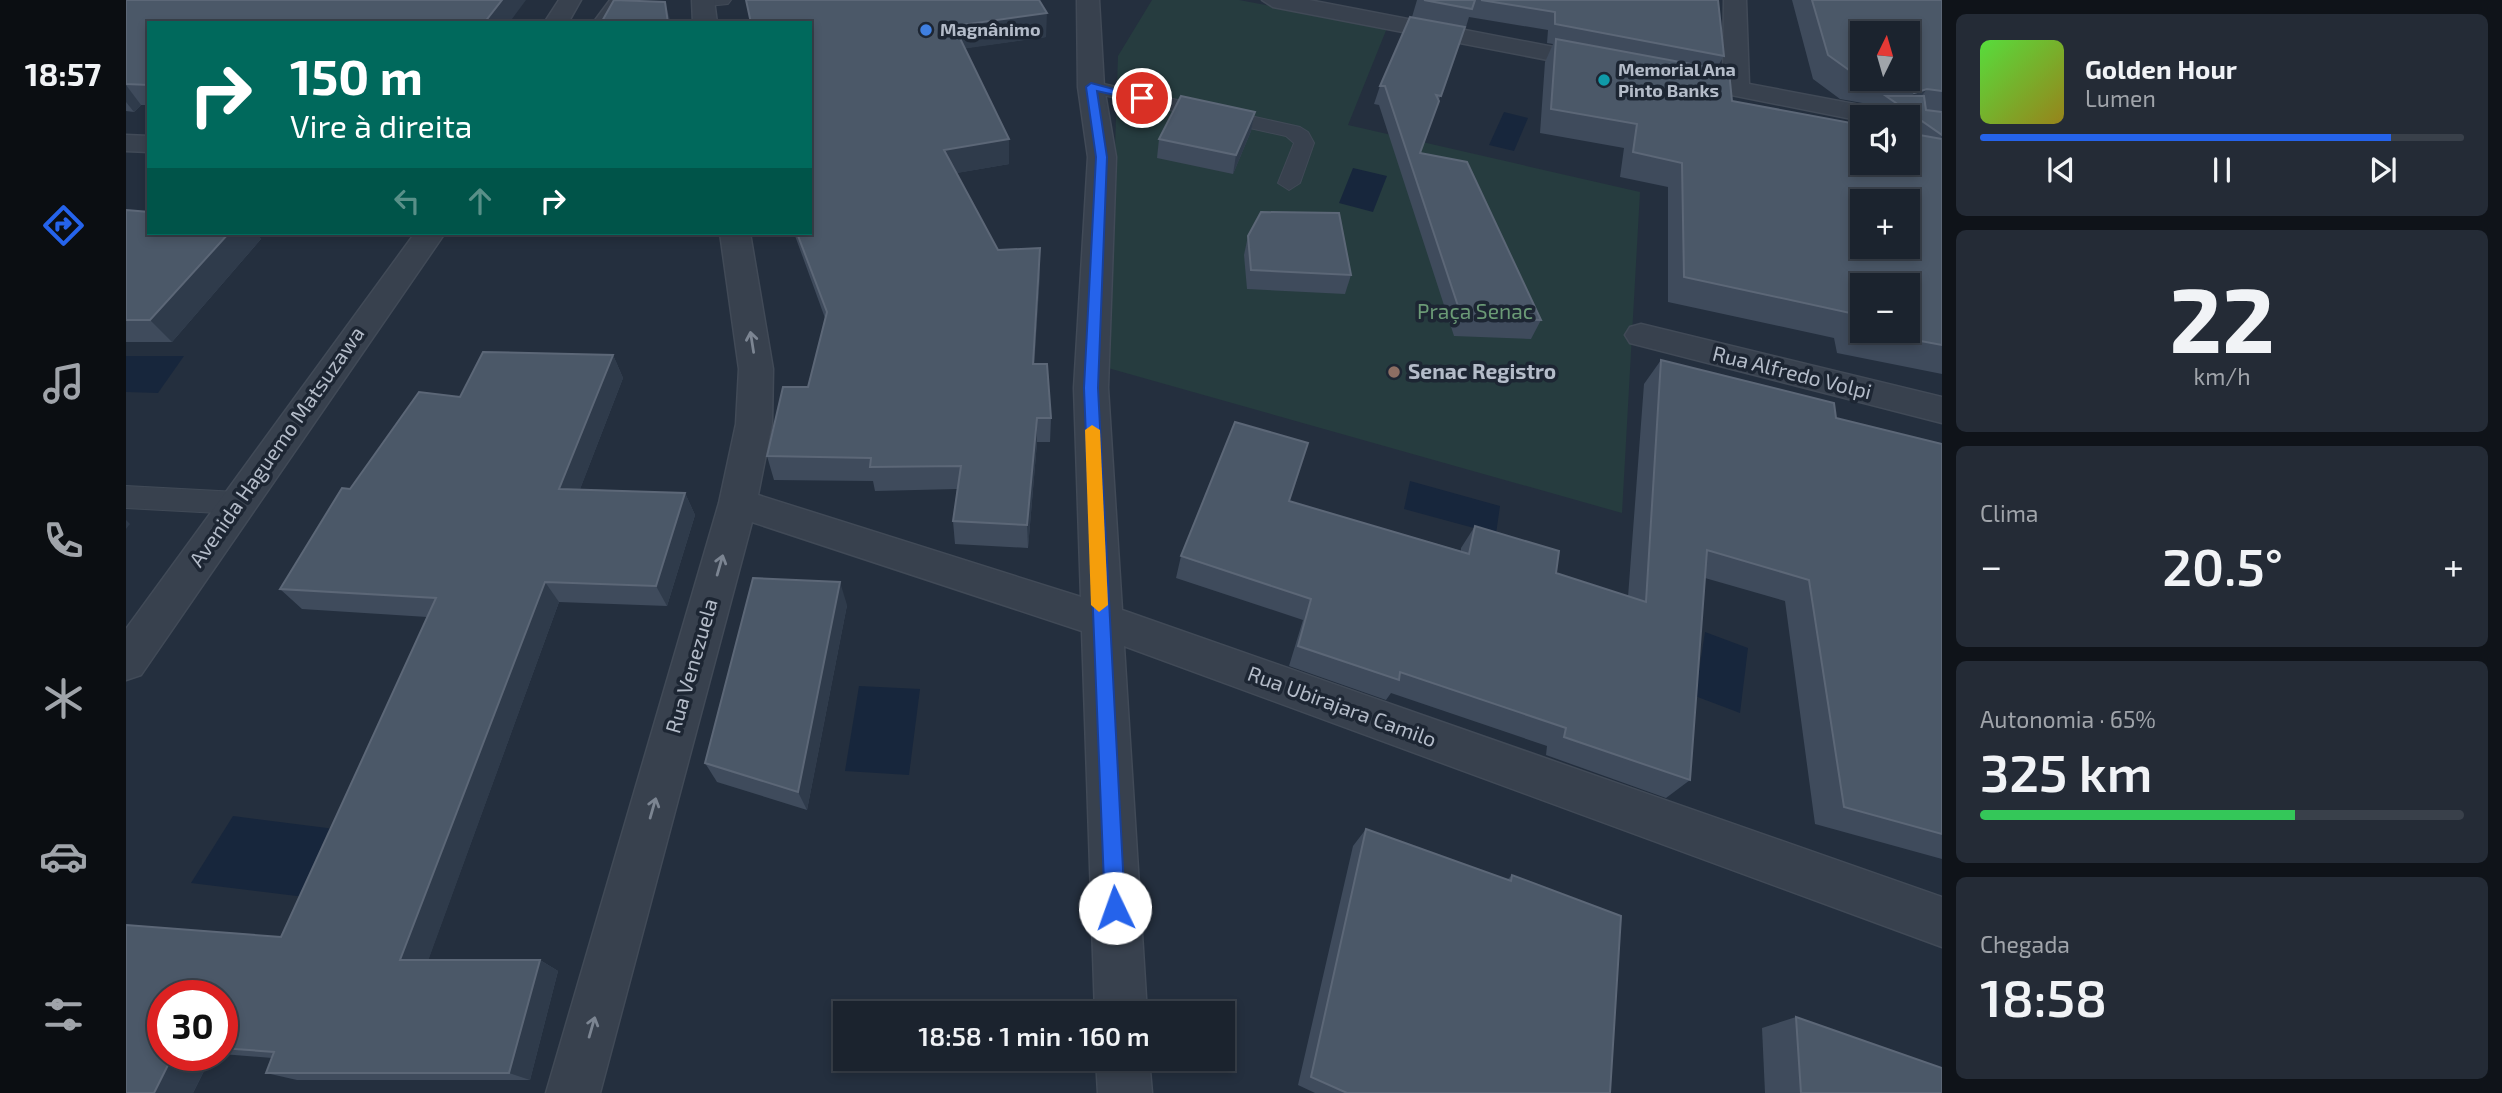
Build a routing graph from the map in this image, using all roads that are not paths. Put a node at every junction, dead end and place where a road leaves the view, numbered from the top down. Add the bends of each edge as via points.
1 (570, 0) edge
2 (622, 0) edge
3 (1088, 0) edge
4 (1273, 0) edge
5 (1735, 0) edge
6 (557, 21) edge
7 (606, 21) edge
8 (1630, 68) edge
9 (1656, 73) edge
10 (1091, 87) junction
11 (1736, 89) junction
12 (1850, 111) edge
13 (126, 143) edge
14 (147, 144) edge
15 (1289, 183) dead end
16 (429, 235) edge
17 (736, 235) edge
18 (1642, 335) dead end
19 (1942, 410) edge
20 (126, 497) edge
21 (237, 503) junction
22 (738, 503) junction
23 (1100, 620) junction
24 (126, 662) edge
25 (1942, 922) edge
26 (1120, 1001) edge
27 (1124, 1071) edge
28 (573, 1093) edge
29 (1125, 1093) edge

1 - 6 street
2 - 7 street
3 - 10 street
4 - 8 street
5 - 11 street
9 - 11 street
10 - 15 lane via 1293,131 1304,142
10 - 23 street via 1102,157 1091,388
11 - 12 street
13 - 14 street
16 - 21 street, Avenida Haguemo Matsuzawa
22 -> 17 street, Rua Venezuela via 754,424 756,369
18 - 19 street, Rua Alfredo Volpi
20 - 21 lane
21 - 24 street, Avenida Haguemo Matsuzawa
22 - 23 street, Rua Ubirajara Camilo
28 -> 22 street, Rua Venezuela
23 - 25 street, Rua Ubirajara Camilo
23 - 26 street
27 - 29 street

